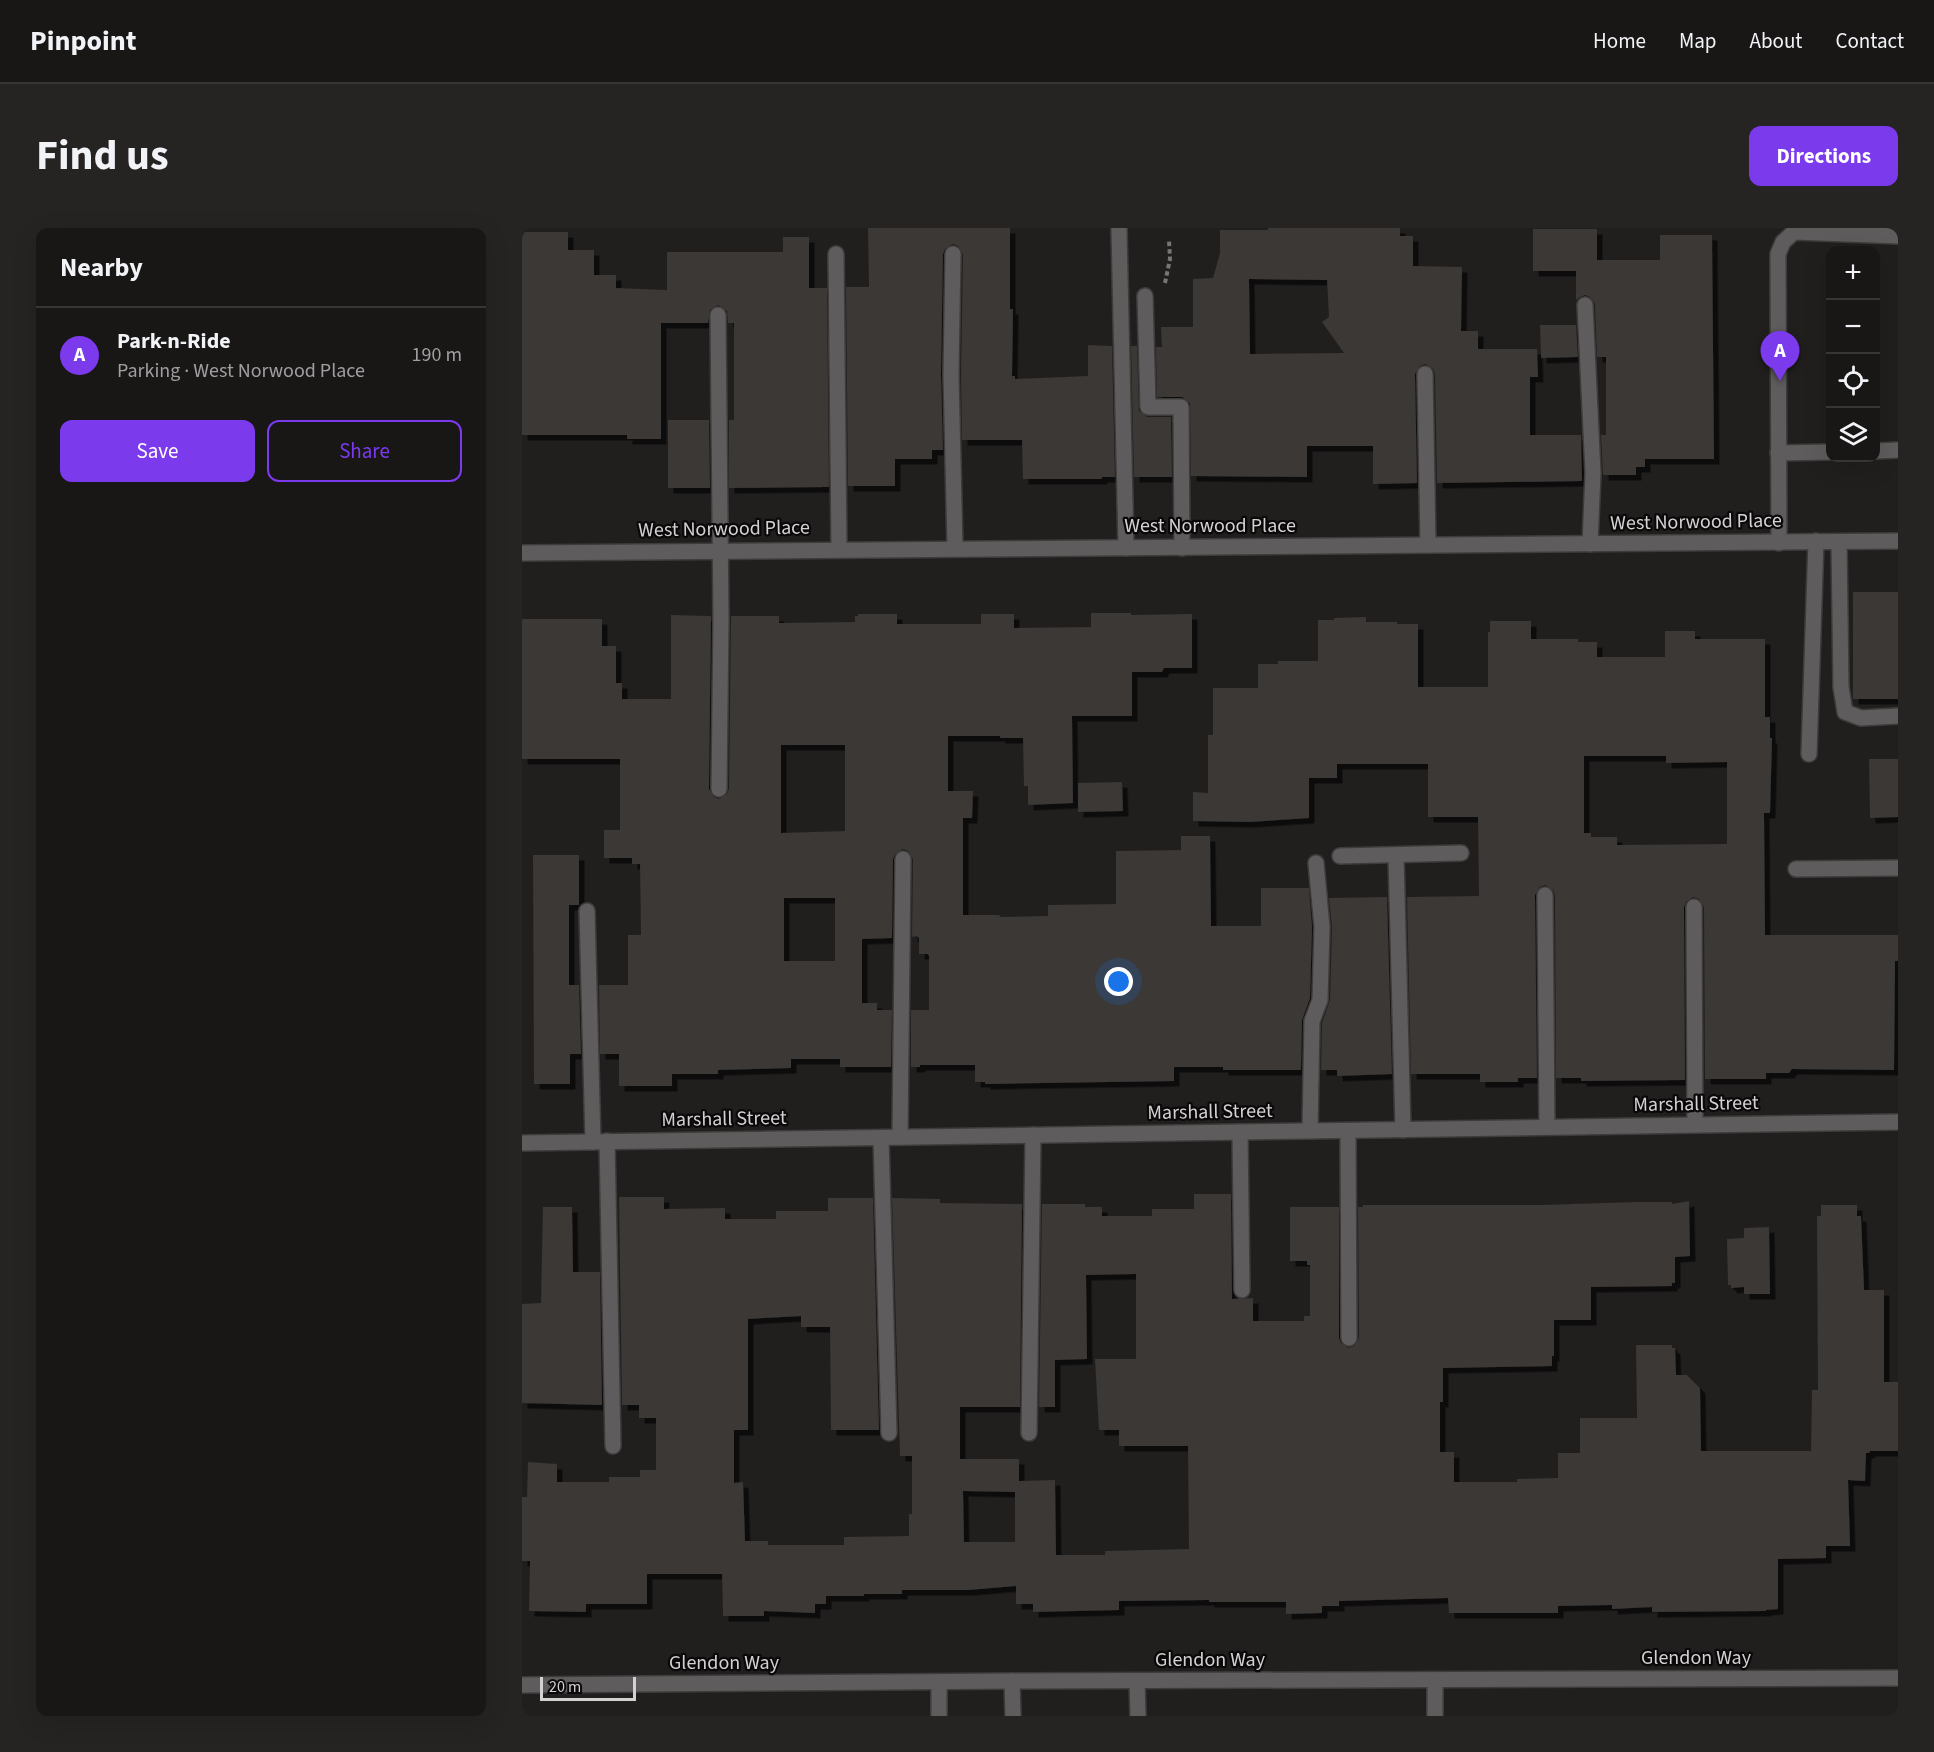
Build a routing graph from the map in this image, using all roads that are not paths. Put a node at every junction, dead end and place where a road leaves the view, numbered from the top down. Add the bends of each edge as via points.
1 (1119, 229) edge
2 (1898, 236) edge
3 (836, 254) dead end
4 (953, 254) dead end
5 (1145, 296) road end
6 (1585, 305) dead end
7 (718, 315) dead end
8 (1425, 374) dead end
9 (1898, 450) edge
10 (1880, 451) edge
11 (1826, 452) edge
12 (1778, 453) junction
13 (1816, 541) junction
14 (1898, 541) edge
15 (1839, 542) junction
16 (1779, 543) junction
17 (1590, 544) junction
18 (1428, 545) junction
19 (839, 548) junction
20 (955, 548) junction
21 (1126, 548) junction
22 (1182, 548) junction
23 (720, 550) junction
24 (522, 553) edge
25 (1898, 716) edge
26 (1809, 754) dead end
27 (719, 789) dead end
28 (1461, 853) dead end
29 (1396, 855) junction
30 (1340, 856) dead end
31 (903, 859) dead end
32 (1316, 863) dead end
33 (1898, 868) edge
34 (1796, 869) dead end
35 (1545, 896) dead end
36 (1694, 907) dead end
37 (587, 911) dead end
38 (1898, 1122) edge
39 (1695, 1125) junction
40 (1547, 1127) junction
41 (1402, 1130) junction
42 (1310, 1131) junction
43 (1348, 1131) junction
44 (1240, 1132) junction
45 (1033, 1135) junction
46 (900, 1137) junction
47 (881, 1138) junction
48 (600, 1142) junction
49 (522, 1143) edge
50 (1242, 1290) dead end
51 (1349, 1338) dead end
52 (889, 1433) dead end
53 (1029, 1433) dead end
54 (613, 1446) dead end
55 (1898, 1678) edge
56 (1435, 1680) junction
57 (1012, 1681) junction
58 (1137, 1681) junction
59 (939, 1682) junction
60 (522, 1685) edge
61 (939, 1716) edge
62 (1013, 1716) edge
63 (1138, 1716) edge
64 (1435, 1716) edge

1 - 21 street
2 - 12 street via 1794,232 1783,242 1777,261
3 - 19 street
4 - 20 street
5 - 22 street via 1148,407 1181,407
6 - 17 street via 1593,473
7 - 23 street
8 - 18 street
9 - 10 street
11 - 12 street
12 - 16 street
13 - 15 street, West Norwood Place
13 - 16 street, West Norwood Place
13 - 26 street
14 - 15 street, West Norwood Place
15 - 25 street via 1841,687 1845,712 1862,718
16 - 17 street, West Norwood Place
17 - 18 street, West Norwood Place
18 - 22 street, West Norwood Place
19 - 20 street, West Norwood Place
19 - 23 street, West Norwood Place
20 - 21 street, West Norwood Place
21 - 22 street, West Norwood Place
23 - 24 street, West Norwood Place
23 - 27 street
28 - 29 street
29 - 30 street
29 - 41 street
31 - 46 street
32 - 42 street via 1322,938 1320,1000 1311,1021
33 - 34 street
35 - 40 street
36 - 39 street
37 - 48 street
38 - 39 street, Marshall Street
39 - 40 street, Marshall Street
40 - 41 street, Marshall Street
41 - 43 street, Marshall Street
42 - 43 street, Marshall Street
42 - 44 street, Marshall Street
43 - 51 street
44 - 45 street, Marshall Street
44 - 50 street
45 - 46 street, Marshall Street
45 - 53 street
46 - 47 street, Marshall Street
47 - 48 street, Marshall Street
47 - 52 street
48 - 49 street, Marshall Street
48 - 54 street
55 - 56 street, Glendon Way
56 - 58 street, Glendon Way
56 - 64 street
57 - 58 street, Glendon Way
57 - 59 street, Glendon Way
57 - 62 street
58 - 63 street
59 - 60 street, Glendon Way
59 - 61 street

